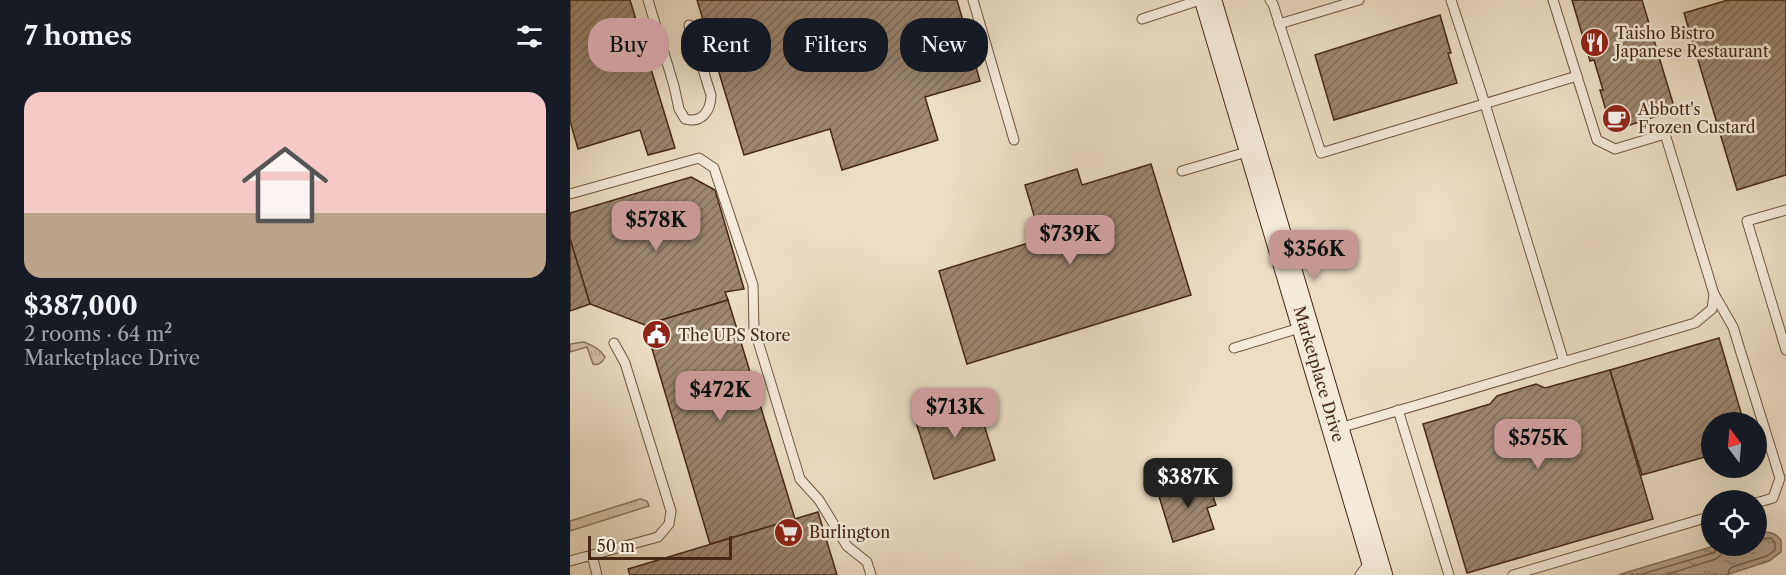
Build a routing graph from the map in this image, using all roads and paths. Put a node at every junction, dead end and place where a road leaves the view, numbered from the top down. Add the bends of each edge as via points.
1 (648, 0) edge
2 (973, 0) edge
3 (1200, 0) edge
4 (1208, 0) edge
5 (1270, 0) edge
6 (1359, 0) edge
7 (1451, 0) edge
8 (1553, 0) edge
9 (1142, 19) dead end
10 (1279, 24) junction
11 (704, 72) edge
12 (1577, 76) junction
13 (1485, 104) junction
14 (1014, 141) dead end
15 (1252, 151) junction
16 (1182, 171) dead end
17 (570, 194) edge
18 (1786, 210) edge
19 (1714, 294) junction
20 (1305, 327) junction
21 (614, 343) dead end
22 (1234, 348) dead end
23 (1786, 350) edge
24 (1564, 362) junction
25 (1398, 410) junction
26 (1335, 429) junction
27 (1767, 500) edge
28 (1701, 519) edge
29 (592, 555) junction
30 (570, 561) edge
31 (1371, 569) edge
32 (597, 575) edge
33 (871, 575) edge
34 (1449, 575) edge
35 (1513, 575) edge

1 - 11 lane via 685,119 700,119 711,104
2 - 14 lane
3 - 9 lane
4 - 15 street, Marketplace Drive
5 - 10 lane
6 - 10 lane
7 - 13 lane
8 - 12 lane
10 - 13 lane via 1321,153
12 - 13 lane
12 - 19 lane via 1597,140 1615,149 1665,134
13 - 24 lane
15 - 16 lane
15 - 20 street, Marketplace Drive
17 - 33 lane via 699,158 714,168 753,285 754,328 800,479 819,500 847,546 867,562
18 - 23 lane via 1747,221
19 - 24 lane via 1712,309 1695,323
19 - 27 lane via 1733,327 1780,478 1773,498
20 - 22 lane
20 - 26 street, Marketplace Drive
21 - 29 lane via 625,363 671,511 669,524 658,537
24 - 25 lane
25 - 26 lane
25 - 34 lane
26 - 31 street, Marketplace Drive
28 - 35 lane
29 - 30 lane
29 - 32 lane

